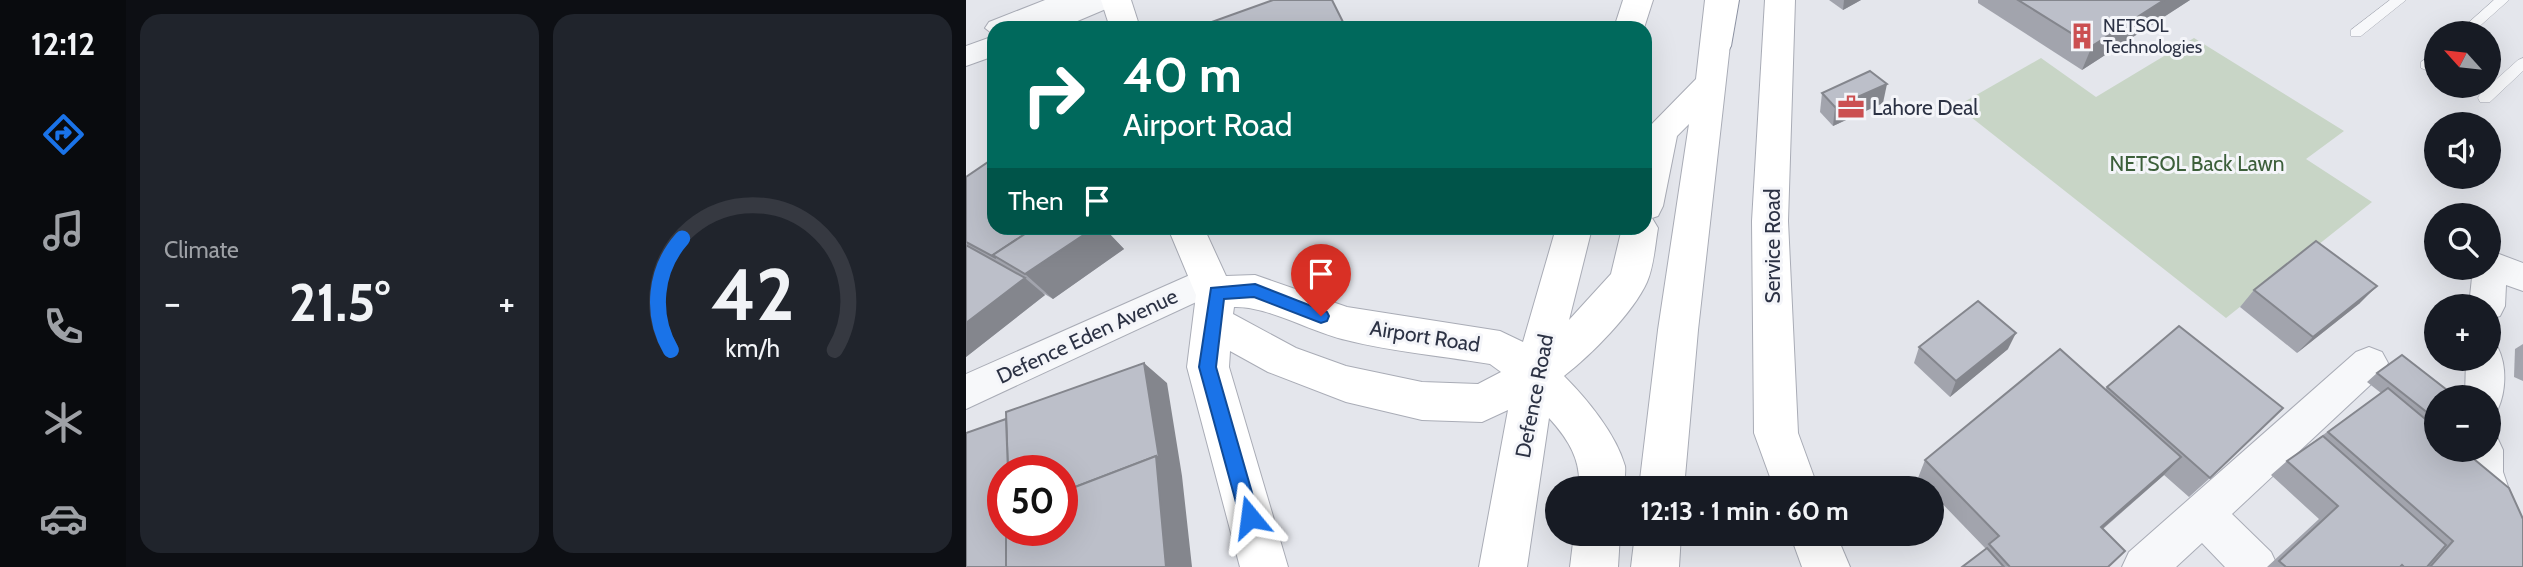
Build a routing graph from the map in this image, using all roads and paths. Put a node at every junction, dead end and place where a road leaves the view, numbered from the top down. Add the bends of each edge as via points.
1 (1069, 0) edge
2 (1104, 0) edge
3 (1116, 0) edge
4 (1638, 0) edge
5 (1722, 0) edge
6 (1780, 0) edge
7 (2399, 0) edge
8 (2502, 0) edge
9 (1016, 21) edge
10 (1053, 21) edge
11 (1123, 21) edge
12 (1631, 21) edge
13 (2477, 21) edge
14 (987, 33) edge
15 (2356, 33) dead end
16 (966, 41) edge
17 (987, 48) edge
18 (966, 57) edge
19 (2523, 63) edge
20 (2501, 83) edge
21 (1710, 84) junction
22 (1652, 174) edge
23 (1189, 235) edge
24 (1572, 235) edge
25 (1638, 235) edge
26 (2523, 276) edge
27 (2488, 294) edge
28 (1212, 299) junction
29 (2369, 363) dead end
30 (1535, 374) junction
31 (966, 392) edge
32 (2483, 462) edge
33 (1602, 476) edge
34 (1663, 476) edge
35 (1792, 476) edge
36 (2201, 513) junction
37 (1596, 546) edge
38 (1657, 546) edge
39 (1818, 546) edge
40 (1264, 567) edge
41 (1503, 567) edge
42 (1594, 567) edge
43 (1655, 567) edge
44 (1826, 567) edge
45 (2144, 567) edge
46 (2256, 567) edge
47 (2514, 567) edge

1 - 9 street
2 - 10 street
3 - 11 main road
4 - 12 main road
5 - 21 main road
6 - 35 main road, Service Road via 1770,220 1776,433
7 - 15 lane
8 - 13 lane
14 - 16 street
17 - 18 street
19 - 20 lane
21 - 22 main road via 1661,132
21 - 34 main road
23 - 28 main road
24 - 30 main road, Defence Road
25 - 30 main road via 1629,279 1563,353
26 - 27 street via 2490,268
28 - 30 main road, Airport Road via 1255,291 1347,324 1500,348
28 - 30 main road via 1282,360 1346,384 1422,401 1482,403
28 - 31 street, Defence Eden Avenue
28 - 40 main road via 1208,367
29 - 36 street
30 - 33 main road, Airport Road via 1587,436 1603,468
30 - 41 main road, Defence Road
32 - 47 street
36 - 45 street
36 - 46 street
37 - 42 main road
38 - 43 main road
39 - 44 main road

